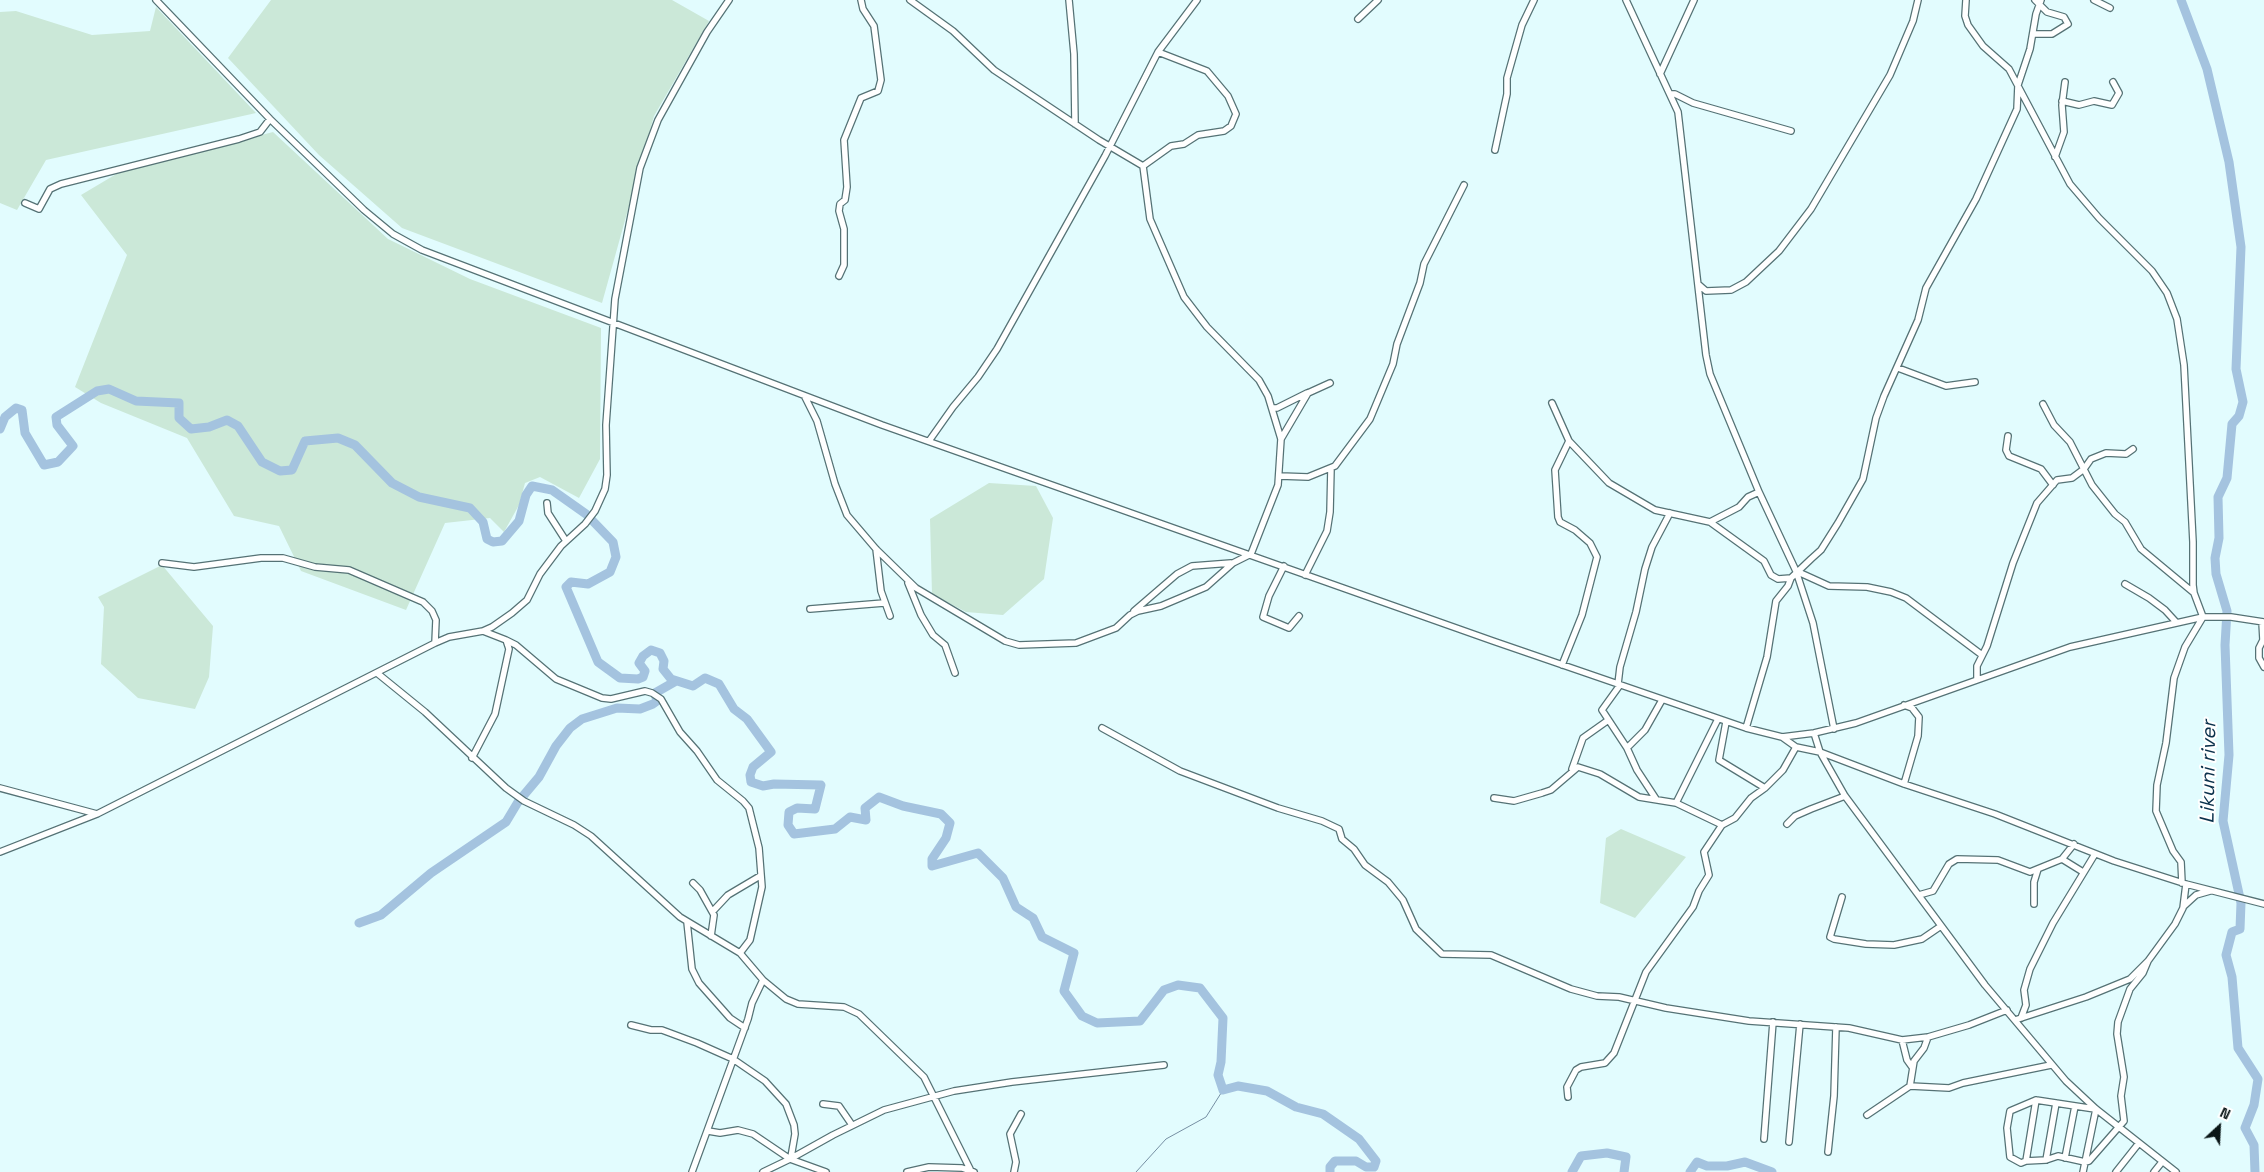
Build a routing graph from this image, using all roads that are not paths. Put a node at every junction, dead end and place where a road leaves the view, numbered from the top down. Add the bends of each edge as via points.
1 (156, 0) edge
2 (729, 0) edge
3 (861, 0) edge
4 (910, 0) edge
5 (1069, 0) edge
6 (1197, 0) edge
7 (1378, 0) edge
8 (1534, 0) edge
9 (1626, 0) edge
10 (1694, 0) edge
11 (1918, 0) edge
12 (1966, 0) edge
13 (2035, 0) edge
14 (2094, 0) edge
15 (2040, 3) edge
16 (2110, 8) dead end
17 (1358, 19) dead end
18 (2033, 34) junction
19 (1158, 52) junction
20 (1660, 74) junction
21 (2065, 82) dead end
22 (2113, 82) dead end
23 (2018, 85) junction
24 (1670, 94) junction
25 (2062, 101) junction
26 (270, 119) junction
27 (1074, 124) junction
28 (1791, 131) dead end
29 (1110, 146) junction
30 (1495, 150) dead end
31 (2055, 157) junction
32 (1143, 166) junction
33 (1464, 185) dead end
34 (25, 203) dead end
35 (839, 276) dead end
36 (1698, 284) junction
37 (613, 324) junction
38 (1898, 368) junction
39 (1974, 382) dead end
40 (1330, 383) dead end
41 (1308, 393) junction
42 (805, 397) junction
43 (1552, 403) dead end
44 (2043, 404) dead end
45 (1272, 408) junction
46 (2008, 436) dead end
47 (1281, 439) junction
48 (929, 441) junction
49 (1569, 441) junction
50 (2133, 449) dead end
51 (1331, 468) junction
52 (2084, 469) junction
53 (1280, 476) junction
54 (2053, 485) junction
55 (1760, 492) junction
56 (547, 503) dead end
57 (1670, 513) junction
58 (1710, 522) junction
59 (566, 541) junction
60 (876, 549) junction
61 (1251, 554) junction
62 (162, 563) dead end
63 (1233, 563) junction
64 (1284, 566) junction
65 (1796, 571) junction
66 (1305, 575) junction
67 (1791, 578) junction
68 (907, 581) junction
69 (2125, 584) dead end
70 (2194, 593) junction
71 (884, 603) junction
72 (810, 609) dead end
73 (1130, 615) junction
74 (890, 616) dead end
75 (1299, 616) dead end
76 (2203, 617) junction
77 (2176, 622) junction
78 (2263, 622) edge
79 (483, 631) junction
80 (506, 640) junction
81 (435, 643) junction
82 (1982, 655) junction
83 (1562, 665) junction
84 (2264, 667) edge
85 (377, 673) junction
86 (955, 673) dead end
87 (1977, 679) junction
88 (1619, 685) junction
89 (1662, 700) junction
90 (1904, 705) junction
91 (1718, 719) junction
92 (1607, 721) junction
93 (1726, 722) junction
94 (1102, 728) dead end
95 (1746, 728) junction
96 (1834, 729) junction
97 (1814, 733) junction
98 (1782, 737) junction
99 (1796, 747) junction
100 (1627, 748) junction
101 (1820, 752) junction
102 (472, 758) junction
103 (1572, 769) junction
104 (1904, 784) junction
105 (0, 788) edge
106 (1765, 788) junction
107 (1845, 796) junction
108 (1494, 798) dead end
109 (1656, 799) junction
110 (1676, 803) junction
111 (97, 814) junction
112 (1787, 824) dead end
113 (1722, 825) junction
114 (2074, 844) junction
115 (0, 852) edge
116 (2095, 854) junction
117 (2062, 859) junction
118 (2038, 869) junction
119 (2083, 872) junction
120 (760, 876) junction
121 (693, 882) dead end
122 (2184, 884) junction
123 (2212, 891) junction
124 (1919, 895) junction
125 (1842, 897) dead end
126 (2034, 904) dead end
127 (2264, 904) edge
128 (2183, 908) junction
129 (713, 911) junction
130 (687, 922) junction
131 (1942, 926) junction
132 (711, 936) junction
133 (740, 953) junction
134 (2148, 961) junction
135 (763, 980) junction
136 (1634, 1000) junction
137 (2007, 1010) junction
138 (2018, 1019) junction
139 (1773, 1022) junction
140 (1800, 1024) junction
141 (631, 1025) dead end
142 (1836, 1027) junction
143 (745, 1028) junction
144 (1928, 1037) junction
145 (1902, 1040) junction
146 (732, 1059) junction
147 (1164, 1065) dead end
148 (2051, 1065) junction
149 (1912, 1067) junction
150 (1910, 1086) junction
151 (934, 1096) junction
152 (1568, 1097) dead end
153 (2036, 1100) junction
154 (2056, 1103) junction
155 (823, 1104) dead end
156 (2075, 1106) junction
157 (2095, 1109) junction
158 (1021, 1114) dead end
159 (1867, 1115) dead end
160 (852, 1126) junction
161 (2119, 1126) junction
162 (708, 1130) junction
163 (1764, 1139) dead end
164 (1790, 1142) dead end
165 (2139, 1144) junction
166 (1828, 1152) dead end
167 (2065, 1158) junction
168 (790, 1159) junction
169 (2026, 1160) junction
170 (2046, 1160) junction
171 (2085, 1162) junction
172 (2162, 1162) junction
173 (972, 1171) edge
174 (692, 1172) edge
175 (764, 1172) edge
176 (826, 1172) edge
177 (907, 1172) edge
178 (1014, 1172) edge
179 (2082, 1172) edge
180 (2116, 1172) edge
181 (2154, 1172) edge
182 (2176, 1172) edge

1 - 26 street
2 - 37 street via 707,32 649,139 634,192
3 - 35 street via 874,26 881,80 878,91 861,98 844,140 847,187 839,212 844,230 844,265
4 - 27 street via 953,31 994,70
5 - 27 street via 1074,54
6 - 19 street
7 - 17 street
8 - 30 street via 1522,25 1506,78 1507,94
9 - 20 street
10 - 20 street
11 - 36 street via 1913,21 1890,74 1818,198 1779,251 1746,282 1731,290 1706,291
12 - 23 street via 1965,16 1975,36 2005,64
13 - 15 street
14 - 16 street
15 - 18 street
15 - 18 street via 2047,12 2064,17 2068,24 2052,34
18 - 23 street
19 - 29 street
19 - 32 street via 1206,71 1228,96 1236,114 1231,126 1224,131 1198,135 1184,144 1171,146
20 - 24 street
21 - 25 street
22 - 25 street via 2119,93 2112,105 2094,101 2079,105
23 - 31 street
23 - 38 street via 2017,110 1976,199 1926,288 1921,312
24 - 28 street
24 - 36 street via 1681,126
25 - 31 street via 2064,132
26 - 34 street via 260,132 239,139 60,184 50,189 39,210
26 - 37 street via 364,210 408,242 480,274
27 - 29 street
29 - 32 street
29 - 48 street via 997,350
31 - 70 street via 2082,200 2152,271 2173,306 2184,365
32 - 45 street via 1150,219 1184,297 1207,327 1259,380
33 - 51 street via 1424,264 1397,344 1394,364 1370,420
36 - 55 street via 1710,374
37 - 42 street
37 - 59 street via 606,425 607,482 595,511
38 - 39 street via 1946,386
38 - 65 street via 1876,418 1861,483 1821,550
40 - 41 street
41 - 45 street
41 - 47 street
42 - 48 street
42 - 60 street via 817,421 847,515
43 - 49 street
44 - 52 street via 2054,425 2070,442
45 - 47 street
46 - 54 street via 2006,450 2009,456 2041,469
47 - 53 street
48 - 61 street
49 - 57 street via 1608,483 1639,503
49 - 83 street via 1555,470 1558,517 1560,522 1590,543 1597,557 1582,615
50 - 52 street via 2126,454 2098,455
51 - 53 street via 1308,476
51 - 66 street via 1327,531
52 - 54 street via 2072,478 2057,480
52 - 70 street via 2092,485 2125,522 2141,549
53 - 61 street
54 - 82 street via 2037,502
55 - 58 street
55 - 65 street
56 - 59 street via 548,513
57 - 58 street
57 - 88 street via 1652,547 1645,569 1620,667
58 - 67 street via 1764,561 1772,575 1778,579
59 - 79 street via 520,607
60 - 68 street
60 - 71 street
61 - 63 street
61 - 64 street
62 - 81 street via 194,567 284,558 315,567 349,570 423,602 436,620
63 - 73 street via 1201,590
63 - 73 street via 1192,566 1177,574
64 - 66 street
64 - 75 street via 1262,617 1289,628
65 - 67 street
65 - 82 street via 1828,586 1867,587 1906,598
65 - 96 street via 1813,623
66 - 83 street
67 - 95 street via 1776,601 1767,657
68 - 73 street via 999,638 1019,645 1076,643 1116,628
68 - 86 street via 921,614 934,635 945,645
69 - 77 street via 2149,598
70 - 76 street
71 - 72 street
71 - 74 street
76 - 77 street
76 - 78 street
76 - 122 street via 2185,647 2174,678 2157,785 2158,820 2181,862
77 - 87 street via 2070,646
78 - 84 street via 2259,658
79 - 80 street
79 - 81 street
80 - 102 street via 509,649 498,706
80 - 120 street via 556,679 602,698 645,691 661,699 680,732 717,780 749,808 759,848
81 - 85 street
82 - 87 street via 1977,666
83 - 88 street
85 - 102 street
85 - 111 street
87 - 90 street
88 - 89 street
88 - 92 street via 1603,706
89 - 91 street
89 - 100 street via 1645,730
90 - 96 street
90 - 104 street via 1912,708 1919,717 1918,736
91 - 93 street
91 - 110 street
92 - 100 street
92 - 103 street via 1583,738
93 - 95 street
93 - 106 street via 1719,760
94 - 136 street via 1180,771 1339,829 1342,839 1365,865 1388,882 1403,900 1416,930 1442,954 1491,955 1585,993
95 - 98 street
96 - 97 street
97 - 98 street
97 - 101 street
98 - 99 street
99 - 101 street
99 - 106 street via 1783,770
100 - 109 street
101 - 104 street
101 - 107 street
102 - 130 street via 521,799 591,836
103 - 108 street via 1551,790 1514,800
103 - 109 street via 1588,768 1639,796
104 - 114 street
105 - 111 street
106 - 113 street via 1751,798 1735,818
107 - 112 street via 1811,808
107 - 124 street
109 - 110 street
110 - 113 street
111 - 115 street
113 - 136 street via 1704,852 1709,876 1698,891 1693,907 1646,972
114 - 116 street
114 - 117 street
116 - 119 street
116 - 122 street
117 - 118 street
117 - 119 street
118 - 124 street via 2025,872 1998,860 1957,859 1949,864 1933,891
118 - 126 street
119 - 138 street via 2030,969 2024,990 2026,1005
120 - 129 street via 728,895
120 - 133 street via 761,898 750,940
121 - 129 street
122 - 123 street
122 - 128 street
123 - 127 street
123 - 128 street via 2196,895
124 - 131 street
125 - 131 street via 1830,937 1834,939 1894,945 1922,939
128 - 134 street
129 - 132 street
130 - 132 street
130 - 143 street via 692,969 699,983 730,1018
131 - 137 street
132 - 133 street
133 - 135 street
134 - 138 street via 2123,983
134 - 161 street via 2130,990 2118,1022 2124,1077 2121,1096 2124,1117
135 - 143 street
135 - 151 street via 792,1002 837,1006 859,1014 920,1072
136 - 139 street via 1709,1015
136 - 152 street via 1621,1039 1608,1061 1576,1070 1567,1087
137 - 138 street
137 - 144 street
138 - 148 street
139 - 140 street
139 - 163 street
140 - 142 street
140 - 164 street
141 - 146 street via 662,1030
142 - 145 street
142 - 166 street
143 - 146 street
144 - 145 street
144 - 149 street
145 - 149 street
146 - 162 street
146 - 168 street via 765,1081 786,1104 796,1134
147 - 151 street via 1012,1082
148 - 150 street via 1963,1082 1949,1088
148 - 157 street
149 - 150 street
150 - 159 street
151 - 160 street via 884,1110
151 - 173 street
153 - 154 street
153 - 169 street
153 - 169 street via 2010,1111 2006,1128 2010,1157 2021,1163
154 - 156 street
154 - 170 street
155 - 160 street via 839,1106
156 - 157 street
156 - 167 street
157 - 161 street
157 - 171 street
158 - 178 street via 1010,1134 1016,1162
160 - 168 street
161 - 165 street
161 - 171 street
162 - 168 street via 720,1133 738,1130 753,1134
162 - 174 street
165 - 172 street
165 - 180 street
167 - 170 street via 2058,1156
167 - 171 street
168 - 175 street
168 - 176 street
169 - 170 street
171 - 179 street
172 - 181 street
172 - 182 street
173 - 177 street via 930,1167

